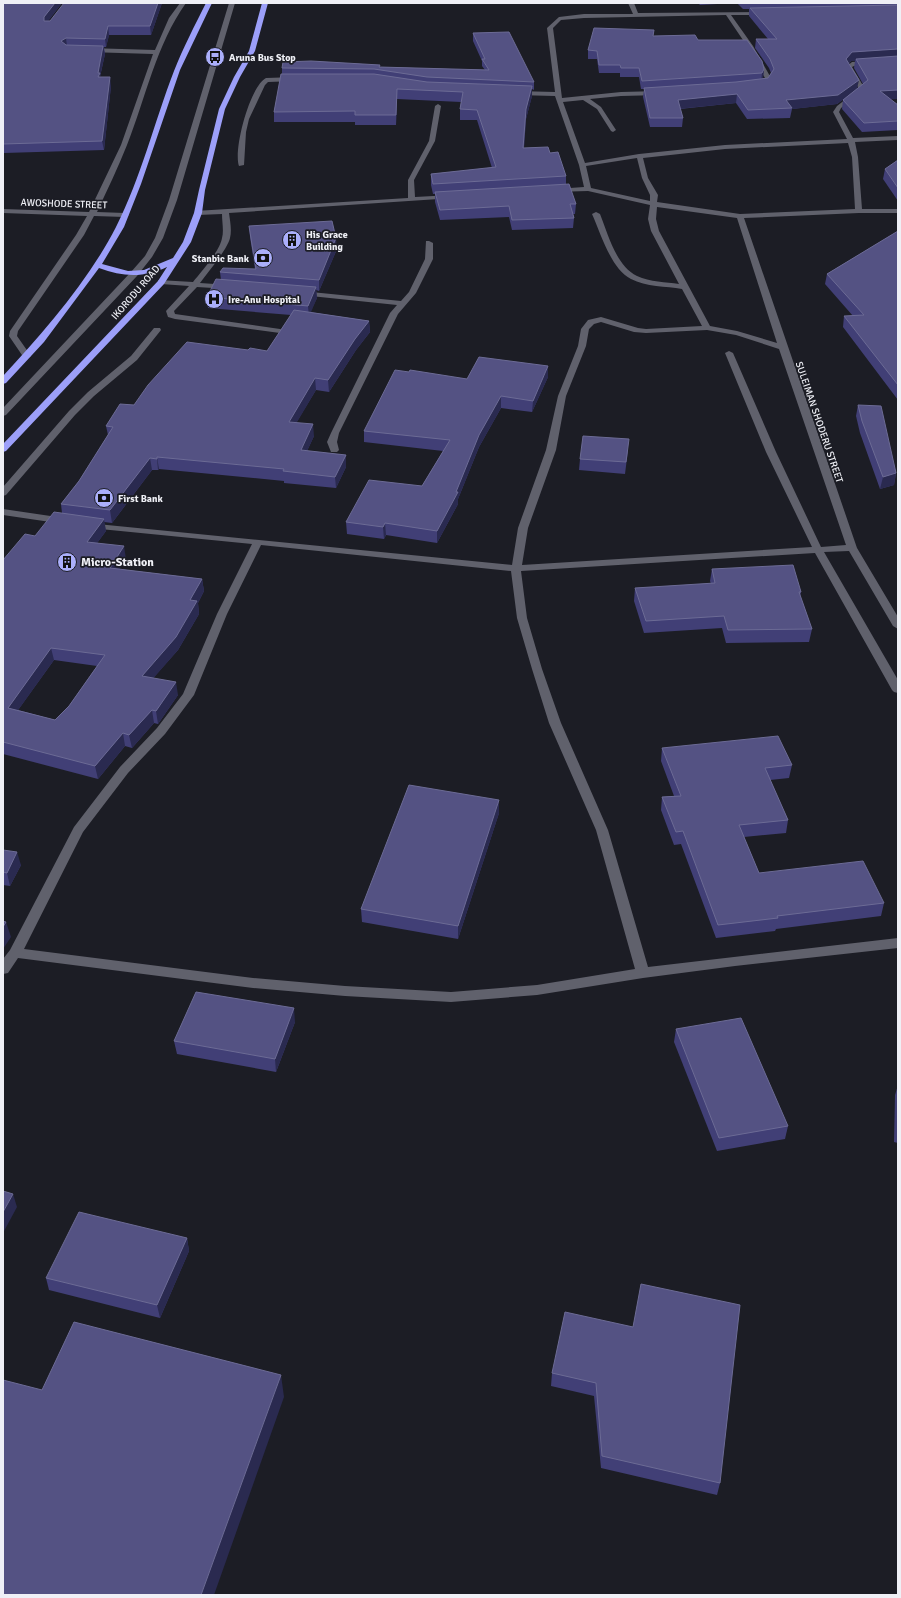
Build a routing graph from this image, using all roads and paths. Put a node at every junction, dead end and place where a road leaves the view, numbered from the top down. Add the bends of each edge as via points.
1 (183, 3) edge
2 (209, 3) edge
3 (232, 3) edge
4 (265, 3) edge
5 (631, 3) edge
6 (733, 8) dead end
7 (727, 13) junction
8 (737, 13) junction
9 (769, 13) edge
10 (636, 15) junction
11 (82, 50) edge
12 (156, 52) junction
13 (898, 61) edge
14 (301, 79) edge
15 (751, 87) edge
16 (505, 93) edge
17 (664, 93) edge
18 (559, 97) junction
19 (585, 98) junction
20 (438, 106) edge
21 (613, 130) dead end
22 (898, 138) edge
23 (851, 140) junction
24 (639, 156) junction
25 (241, 165) dead end
26 (582, 165) junction
27 (588, 189) junction
28 (550, 191) edge
29 (458, 196) edge
30 (412, 199) junction
31 (653, 204) junction
32 (3, 211) edge
33 (858, 211) junction
34 (225, 212) junction
35 (898, 212) edge
36 (198, 213) junction
37 (92, 214) junction
38 (596, 214) dead end
39 (125, 215) junction
40 (740, 216) junction
41 (429, 243) dead end
42 (176, 259) junction
43 (98, 265) junction
44 (134, 274) junction
45 (160, 282) junction
46 (195, 284) junction
47 (234, 287) edge
48 (684, 287) junction
49 (296, 292) edge
50 (402, 303) junction
51 (707, 328) junction
52 (157, 330) dead end
53 (280, 331) edge
54 (13, 336) junction
55 (3, 342) edge
56 (783, 347) junction
57 (729, 353) dead end
58 (27, 356) junction
59 (3, 381) edge
60 (3, 413) edge
61 (3, 449) edge
62 (334, 450) dead end
63 (3, 493) edge
64 (3, 512) edge
65 (258, 542) junction
66 (852, 548) junction
67 (818, 550) junction
68 (516, 568) junction
69 (898, 626) edge
70 (898, 690) edge
71 (898, 943) edge
72 (15, 953) junction
73 (3, 970) edge
74 (643, 973) junction

1 - 12 street via 172,18
2 - 39 highway via 177,70
3 - 44 street via 173,200 159,238
4 - 36 highway, IKORODU ROAD via 252,51 222,109
5 - 10 street
6 - 8 street
7 - 8 street
7 - 10 street
7 - 15 street via 768,78 764,85
8 - 9 street
10 - 18 street via 558,19 550,28
11 - 12 street
12 - 37 street via 124,145
13 - 23 street via 865,62 849,67 862,90 836,112
14 - 25 street via 266,80 262,85 246,119
16 - 18 street
17 - 19 street
18 - 19 street
18 - 26 street
19 - 21 street via 599,108
20 - 30 street via 432,141 411,180
22 - 23 street
23 - 24 street via 725,147
23 - 33 street
24 - 26 street
24 - 31 street via 645,178 654,195
26 - 27 street
27 - 28 street
27 - 31 street
29 - 30 street
30 - 34 street
31 - 40 street
31 - 48 street via 652,219 655,231
32 - 37 street, AWOSHODE STREET
33 - 35 street
33 - 40 street
34 - 36 street
34 - 46 street via 226,240
36 - 42 highway, IKORODU ROAD via 187,242
37 - 39 street, AWOSHODE STREET
37 - 54 street
38 - 48 street via 620,267 626,272 646,280
39 - 43 highway
40 - 56 street, SULEIMAN SHODERU STREET
41 - 50 street via 429,259 412,293
42 - 44 highway via 148,272
42 - 45 highway, IKORODU ROAD
43 - 44 highway via 116,272
43 - 58 highway
44 - 60 street
45 - 46 street
45 - 61 highway, IKORODU ROAD
46 - 47 street
46 - 53 street via 170,312 171,315
48 - 51 street
49 - 50 street
50 - 62 street via 394,313 335,433 332,442
51 - 56 street via 737,333
51 - 68 street via 646,331 609,321 594,320 586,328 582,346 562,396 551,450 523,528
52 - 63 street via 134,358 72,413
54 - 55 street
54 - 58 street
56 - 66 street, SULEIMAN SHODERU STREET
57 - 67 street via 771,452
58 - 59 highway
64 - 65 street via 92,525
65 - 68 street
65 - 72 street via 222,614 188,694 161,731 124,770 78,830
66 - 67 street
66 - 69 street, SULEIMAN SHODERU STREET
67 - 68 street
67 - 70 street
68 - 74 street via 522,618 537,669 555,723 602,830
71 - 74 street
72 - 73 street
72 - 74 street via 253,983 451,997 537,990

